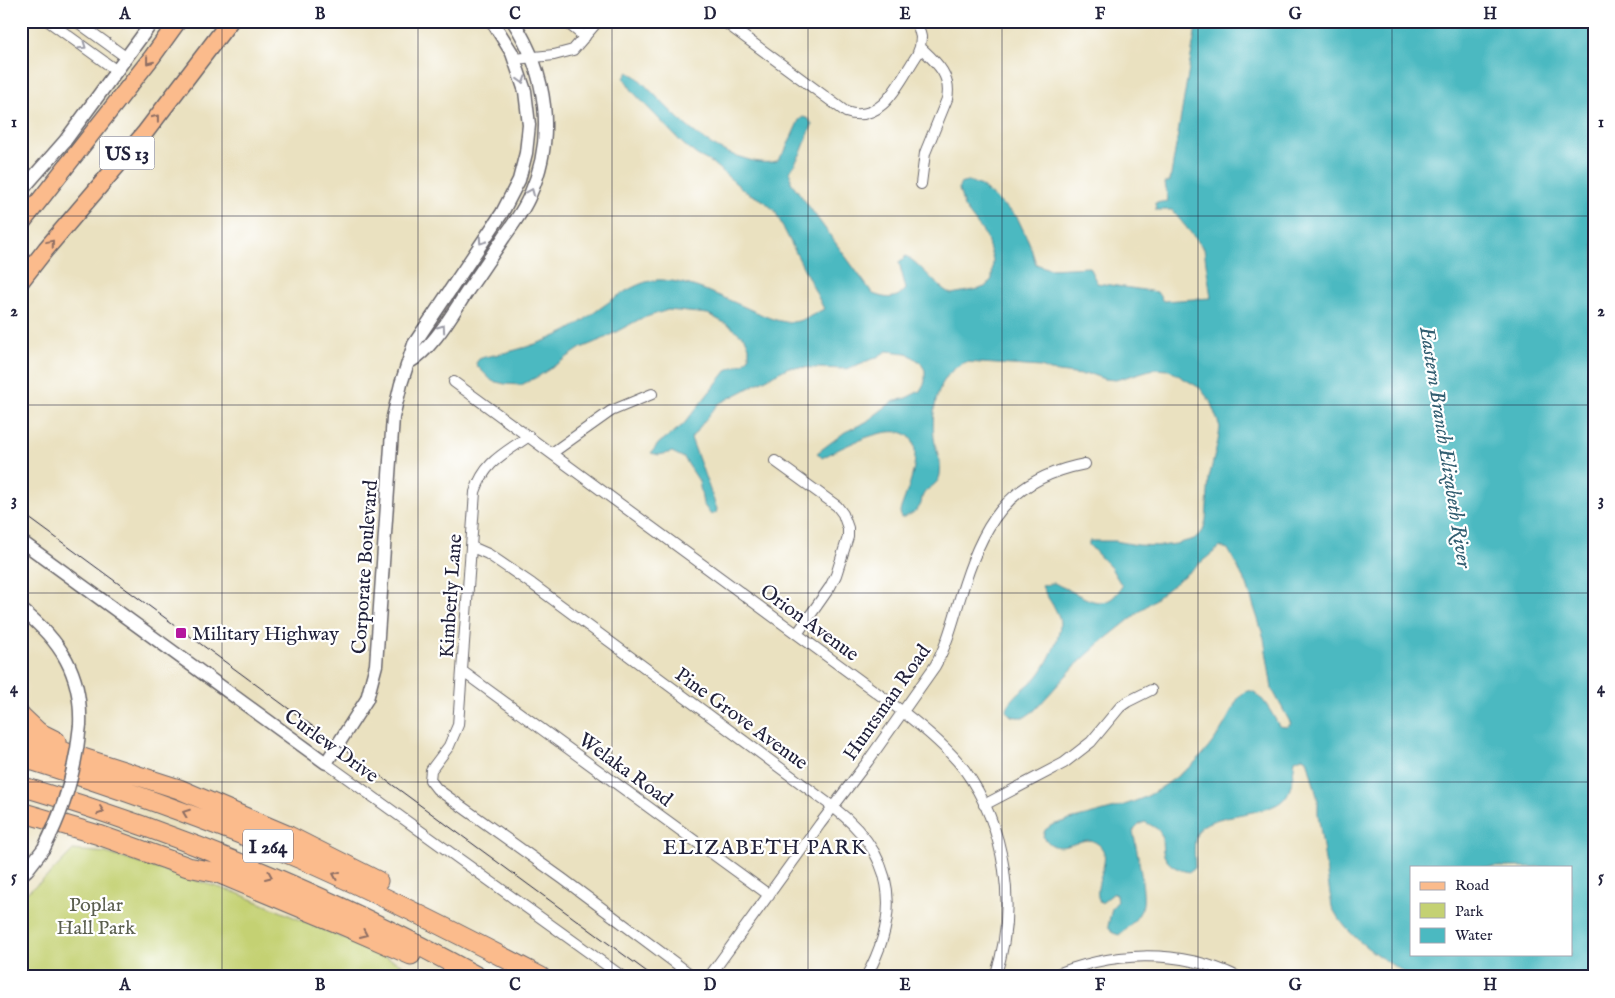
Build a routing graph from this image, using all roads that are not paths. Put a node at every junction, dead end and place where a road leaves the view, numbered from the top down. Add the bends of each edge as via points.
1 (76, 21) edge
2 (153, 21) edge
3 (178, 21) edge
4 (230, 21) edge
5 (492, 21) edge
6 (513, 21) edge
7 (565, 21) edge
8 (598, 21) edge
9 (723, 21) edge
10 (917, 21) edge
11 (55, 23) edge
12 (585, 37) junction
13 (920, 47) junction
14 (532, 57) junction
15 (127, 58) junction
16 (515, 59) junction
17 (117, 70) junction
18 (921, 184) dead end
19 (21, 191) edge
20 (21, 224) edge
21 (21, 281) edge
22 (408, 363) junction
23 (454, 382) dead end
24 (652, 394) dead end
25 (529, 436) junction
26 (552, 454) junction
27 (775, 461) dead end
28 (1085, 464) dead end
29 (21, 541) edge
30 (472, 547) junction
31 (21, 609) edge
32 (797, 634) junction
33 (462, 672) junction
34 (1151, 690) dead end
35 (903, 712) junction
36 (21, 716) edge
37 (21, 738) edge
38 (21, 758) edge
39 (326, 763) junction
40 (128, 772) junction
41 (21, 786) edge
42 (984, 805) junction
43 (833, 806) junction
44 (21, 813) edge
45 (21, 876) edge
46 (768, 895) junction
47 (506, 958) junction
48 (454, 977) edge
49 (478, 977) edge
50 (541, 977) edge
51 (624, 977) edge
52 (694, 977) edge
53 (709, 977) edge
54 (866, 977) edge
55 (996, 977) edge
56 (1050, 977) edge
57 (1238, 977) edge

1 - 15 street
2 - 15 street
3 -> 20 main road, US 13
21 -> 4 main road, US 13 via 144,134
5 - 16 street, Corporate Boulevard
6 - 14 street
7 - 12 street
8 - 12 street
9 - 13 street via 846,112 859,115 874,111 888,98
10 - 13 street
11 -> 17 street
12 - 14 street via 573,50
13 - 18 street via 943,72 949,90 926,153
14 - 16 street
22 -> 14 street via 436,337 530,195 544,138 542,91
15 - 17 street
16 -> 22 street, Corporate Boulevard via 525,91 529,125 519,180 502,213 414,344
17 - 19 street via 65,141
22 - 39 street, Corporate Boulevard via 393,416 372,686 361,710
23 - 25 street, Orion Avenue
24 - 26 street via 611,411
25 - 26 street, Orion Avenue
25 - 30 street, Kimberly Lane via 492,462 479,480
26 - 32 street, Orion Avenue
27 - 32 street via 837,506 848,528 836,575
28 - 35 street, Huntsman Road via 1056,472 1022,488 998,514 977,549 944,650
29 - 39 street, Curlew Drive
30 - 33 street, Kimberly Lane
30 - 43 street, Pine Grove Avenue via 532,584
31 - 45 street, bridge via 57,644 77,684 80,704 79,742 54,829 44,848
32 - 35 street, Orion Avenue
33 - 46 street, Welaka Road
33 - 52 street, Kimberly Lane via 458,725 429,774 432,784
34 - 42 street via 1120,707 1091,742 1064,763
35 - 42 street, Orion Avenue via 929,732 963,769
35 - 43 street, Huntsman Road
36 - 40 highway via 51,739
37 - 40 highway
47 -> 38 highway, I 264 via 361,886 254,840 168,806
39 - 51 street, Curlew Drive
40 - 47 highway via 179,789 332,857 424,906
41 -> 49 highway, I 264 via 138,824 258,871 380,926
42 - 55 street, Orion Avenue via 999,847 1007,893 1005,932
43 - 46 street, Huntsman Road
43 - 54 street, Pine Grove Avenue via 864,836 885,878 886,928
44 -> 48 highway via 108,838 188,867 218,873 345,926
46 - 53 street, Huntsman Road
47 - 50 highway, I 264
56 - 57 street via 1102,960 1163,957 1205,963

